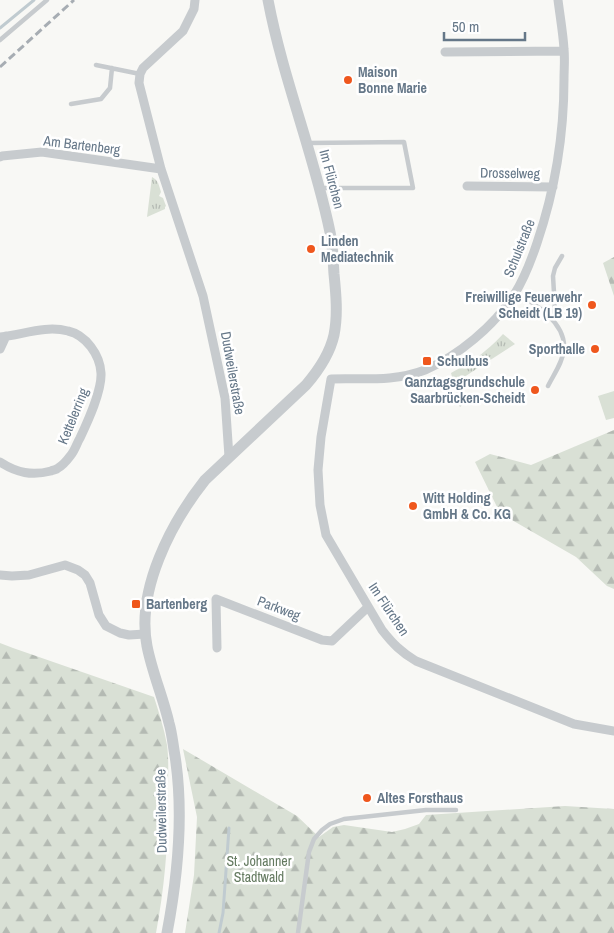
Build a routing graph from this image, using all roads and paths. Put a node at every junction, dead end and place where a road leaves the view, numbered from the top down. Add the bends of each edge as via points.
1 (47, 0) edge
2 (195, 0) edge
3 (268, 0) edge
4 (558, 0) edge
5 (0, 40) edge
6 (564, 50) junction
7 (445, 52) dead end
8 (96, 65) dead end
9 (112, 68) junction
10 (140, 74) junction
11 (71, 104) dead end
12 (307, 143) junction
13 (0, 157) edge
14 (161, 169) junction
15 (467, 186) dead end
16 (553, 187) junction
17 (320, 188) junction
18 (562, 256) dead end
19 (514, 294) junction
20 (548, 315) junction
21 (3, 337) edge
22 (0, 349) edge
23 (320, 367) junction
24 (331, 379) junction
25 (548, 386) dead end
26 (228, 457) junction
27 (0, 462) edge
28 (0, 575) edge
29 (368, 607) junction
30 (145, 634) junction
31 (216, 648) dead end
32 (614, 731) edge
33 (456, 810) dead end
34 (167, 933) edge
35 (298, 933) edge

1 - 5 lane
2 - 10 street via 183,31
3 - 12 street, Im Flürchen
4 - 6 street, Schulstraße
6 - 7 street
6 - 16 street, Schulstraße via 564,112
8 - 9 lane
9 - 10 lane
9 - 11 lane via 110,88 101,99
10 - 14 street, Dudweilerstraße via 139,82
12 - 17 street, Im Flürchen
12 - 17 lane via 404,142 413,188
13 - 14 street, Am Bartenberg via 42,152
14 - 26 street, Dudweilerstraße via 203,296 225,398
15 - 16 street, Drosselweg
16 - 19 street, Schulstraße via 531,260
17 - 23 street, Im Flürchen via 333,252 337,306 334,336
18 - 20 lane via 553,276 555,310
19 - 20 lane
19 - 24 street, Schulstraße via 478,336 448,358 424,370 374,380
20 - 25 lane via 561,333 564,349
21 - 22 street
21 - 27 street, Kettelerring via 34,330 69,331 89,344 100,364 101,374 99,391 87,422 72,454 58,468 39,474 17,471
23 - 24 street
23 - 26 street, Im Flürchen via 294,397
24 - 29 street, Im Flürchen via 320,437 320,505 326,535
26 - 30 street, Dudweilerstraße via 192,497 158,560 145,606
28 - 30 street via 29,575 65,566 78,570 90,583 99,615 106,626 129,635
29 - 31 street, Parkweg via 332,641 322,640 216,598
29 - 32 street, Im Flürchen via 393,644 416,661 574,724
30 - 34 street, Dudweilerstraße via 169,722 178,783 178,846
33 - 35 lane via 344,819 322,830 309,852

